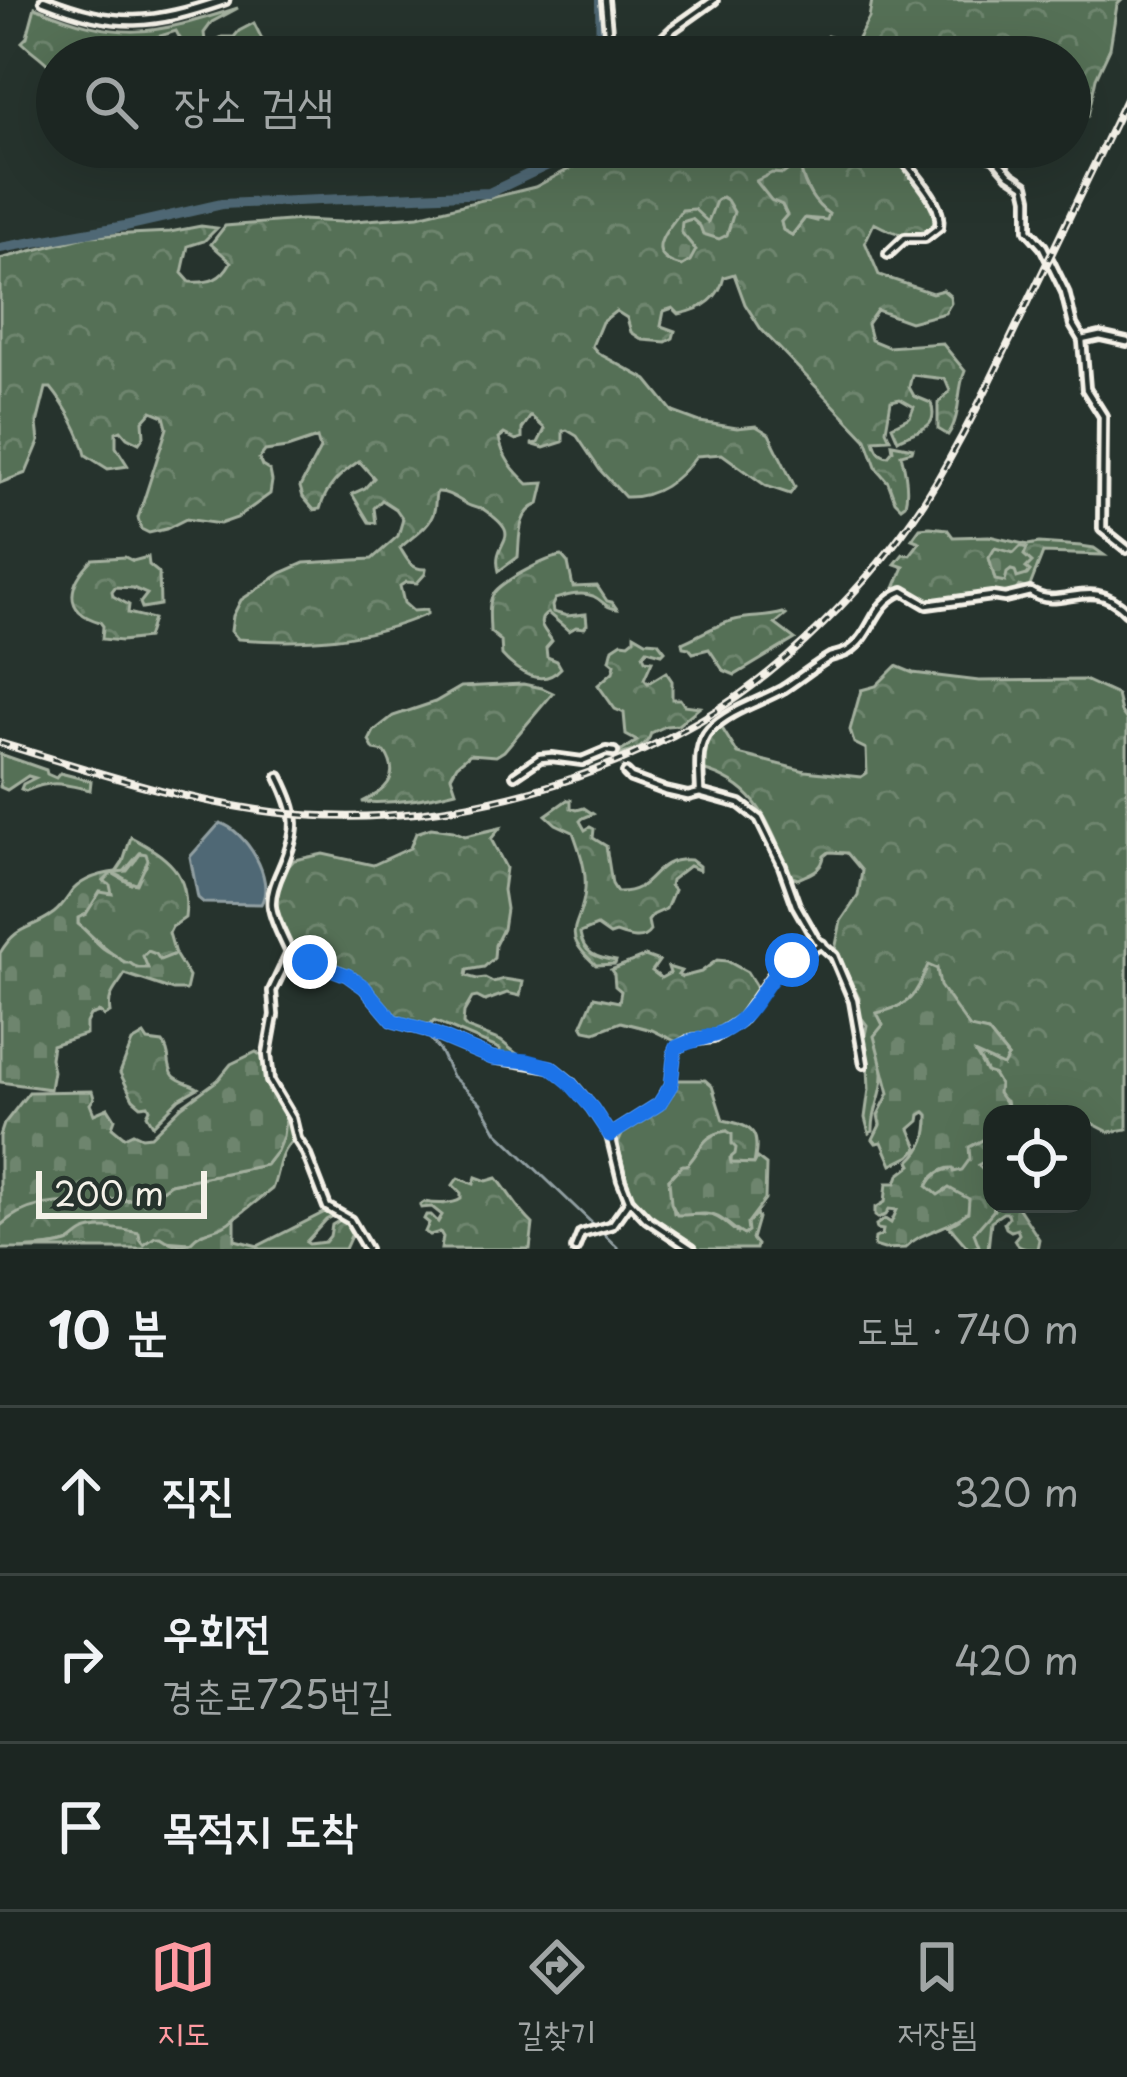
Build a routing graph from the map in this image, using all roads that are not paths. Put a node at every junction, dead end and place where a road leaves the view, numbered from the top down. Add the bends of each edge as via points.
1 (44, 0) edge
2 (225, 0) edge
3 (605, 0) edge
4 (714, 0) edge
5 (608, 32) dead end
6 (666, 36) edge
7 (910, 168) edge
8 (1004, 168) edge
9 (888, 254) dead end
10 (1082, 340) junction
11 (1127, 342) edge
12 (1127, 549) edge
13 (1127, 612) edge
14 (614, 752) dead end
15 (626, 773) tunnel mouth
16 (515, 775) dead end
17 (279, 777) dead end
18 (700, 793) junction
19 (822, 944) junction
20 (290, 953) junction
21 (864, 1064) dead end
22 (610, 1135) junction
23 (629, 1200) junction
24 (368, 1249) edge
25 (575, 1249) edge
26 (692, 1249) edge

1 - 2 street via 84,16 140,22
3 - 5 street
4 - 6 street
7 - 9 street via 934,202 939,227 925,238 905,238
8 - 10 street via 1025,185 1028,230
10 - 11 street
10 - 12 street via 1086,388 1103,416 1102,530
13 - 18 street via 1110,597 1085,594 927,605 903,591 893,595 848,651 707,732
14 - 16 street via 582,761 540,758
15 - 18 street via 666,791
17 - 20 street via 296,827 271,904
18 - 19 street via 740,804 759,819
19 - 21 street via 853,1000
19 - 22 street via 775,971 741,1020 675,1048 671,1085 659,1104
20 - 22 street via 347,975 393,1021 492,1058 551,1067
20 - 24 street via 272,991 270,1081 328,1207 350,1220
22 - 23 street
23 - 25 street via 612,1225 580,1234
23 - 26 street

